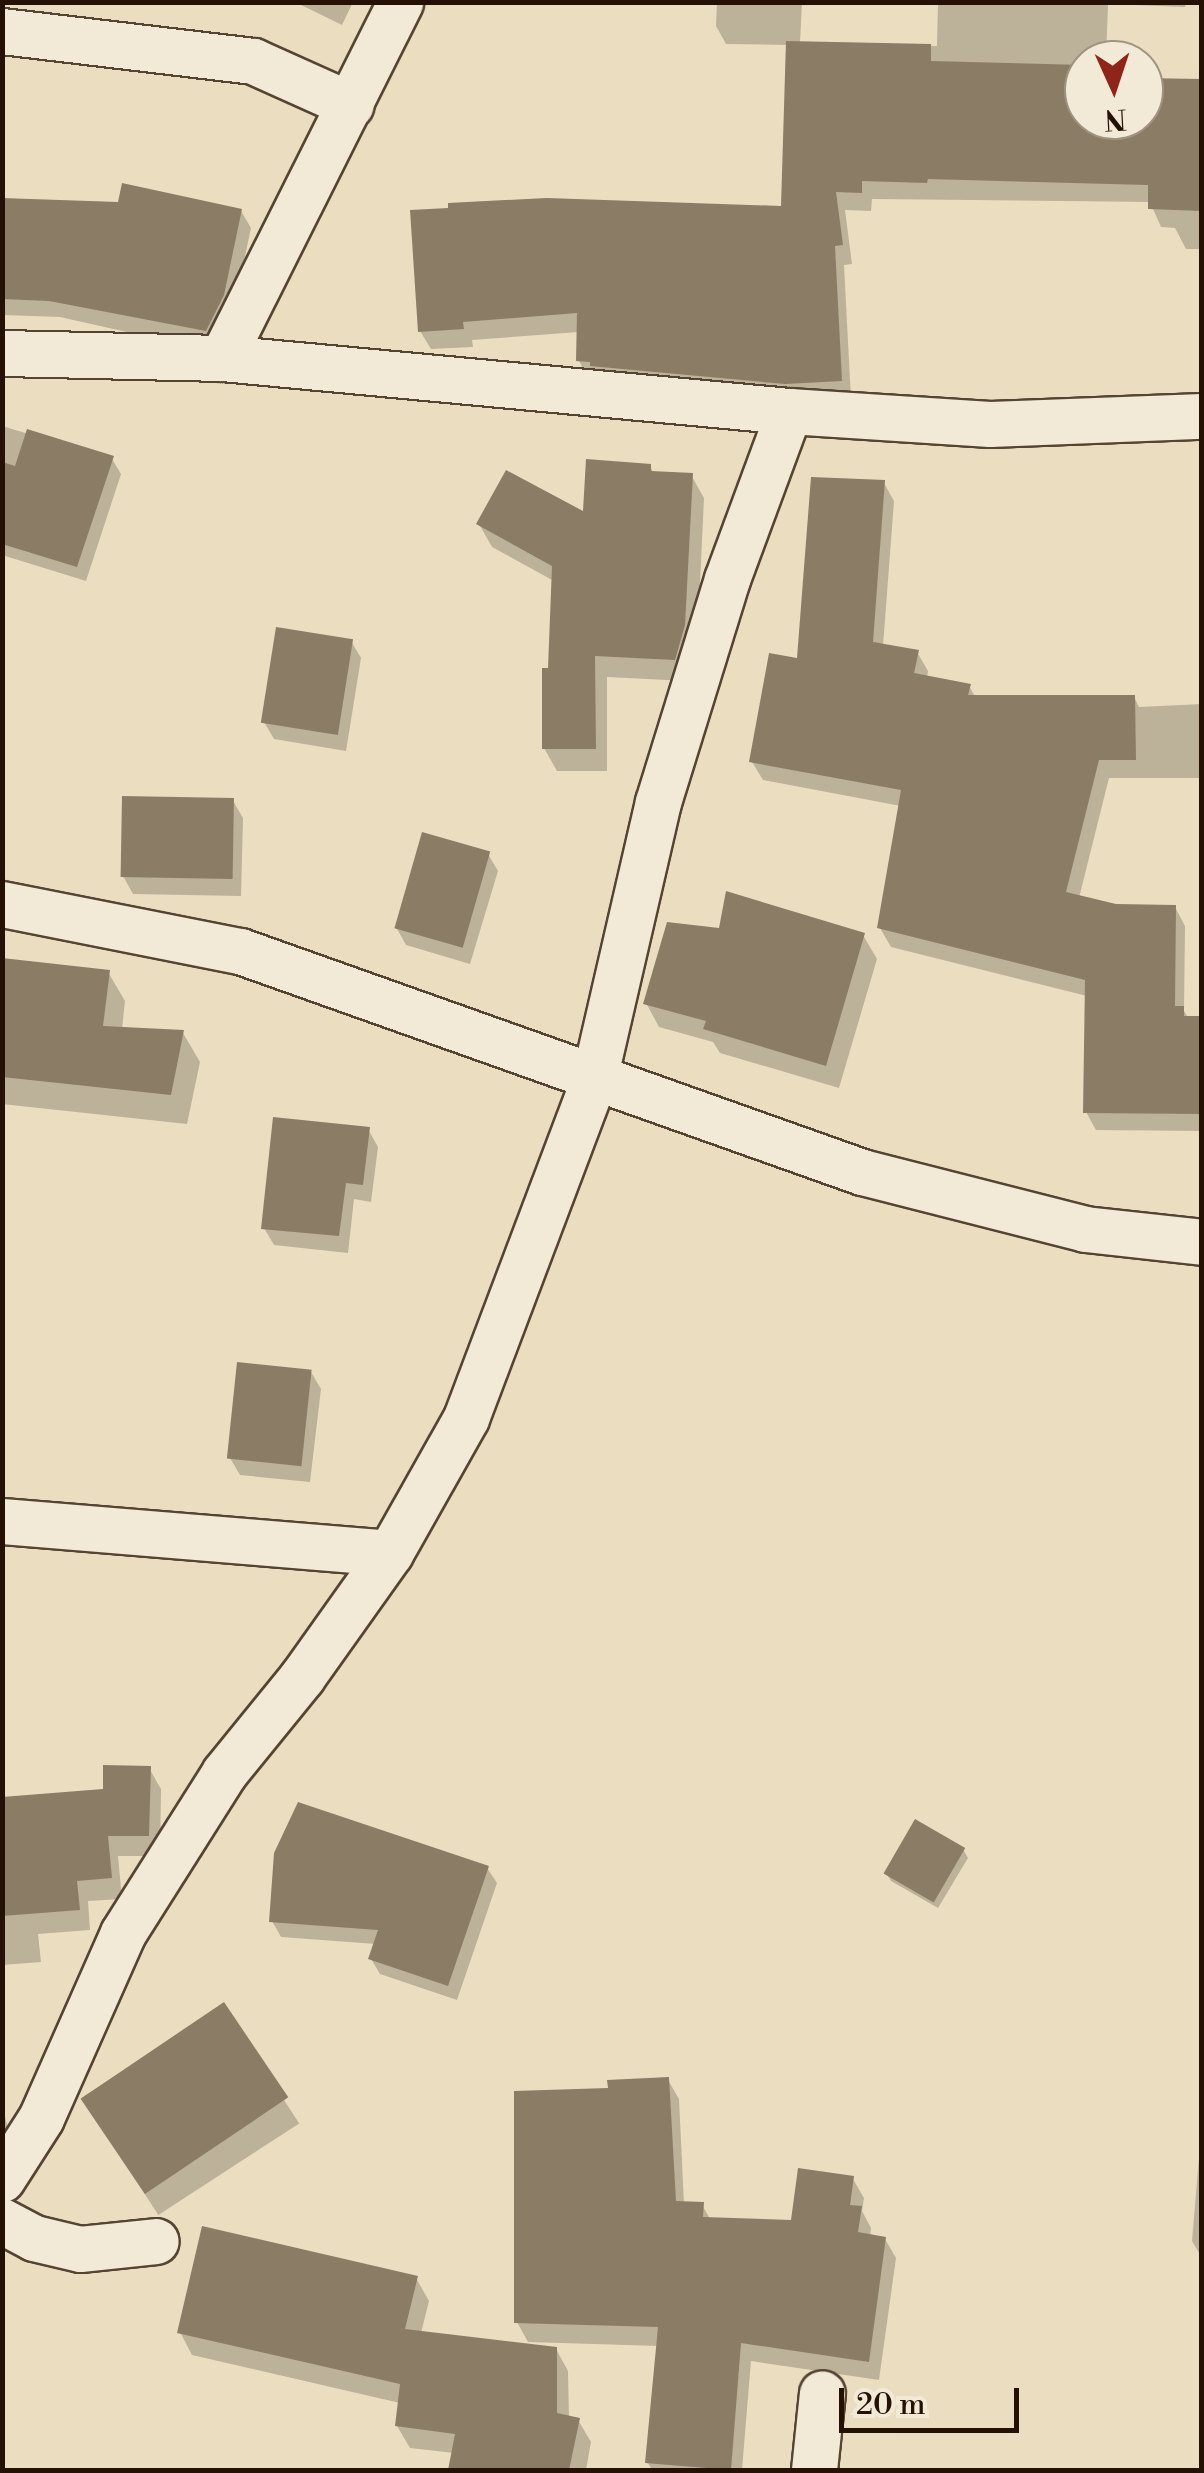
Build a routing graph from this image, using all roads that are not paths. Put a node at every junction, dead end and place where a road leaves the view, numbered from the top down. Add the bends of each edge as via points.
1 (400, 2) edge
2 (2, 31) edge
3 (351, 105) junction
4 (2, 353) edge
5 (222, 358) junction
6 (788, 411) junction
7 (1202, 416) edge
8 (2, 904) edge
9 (594, 1079) junction
10 (1202, 1242) edge
11 (2, 1521) edge
12 (390, 1553) junction
13 (2, 2178) edge
14 (2, 2221) edge
15 (156, 2241) dead end
16 (822, 2393) dead end
17 (814, 2470) edge

1 - 3 street
2 - 3 street via 253,61
3 - 5 street
4 - 5 street
5 - 6 street
6 - 7 street via 990,424
6 - 9 street via 658,802
8 - 9 street via 240,951
9 - 10 street via 862,1172 1085,1230
9 - 12 street via 466,1418
11 - 12 street
12 - 13 street via 224,1774 123,1933 41,2118
14 - 15 street via 34,2238 80,2249
16 - 17 street

